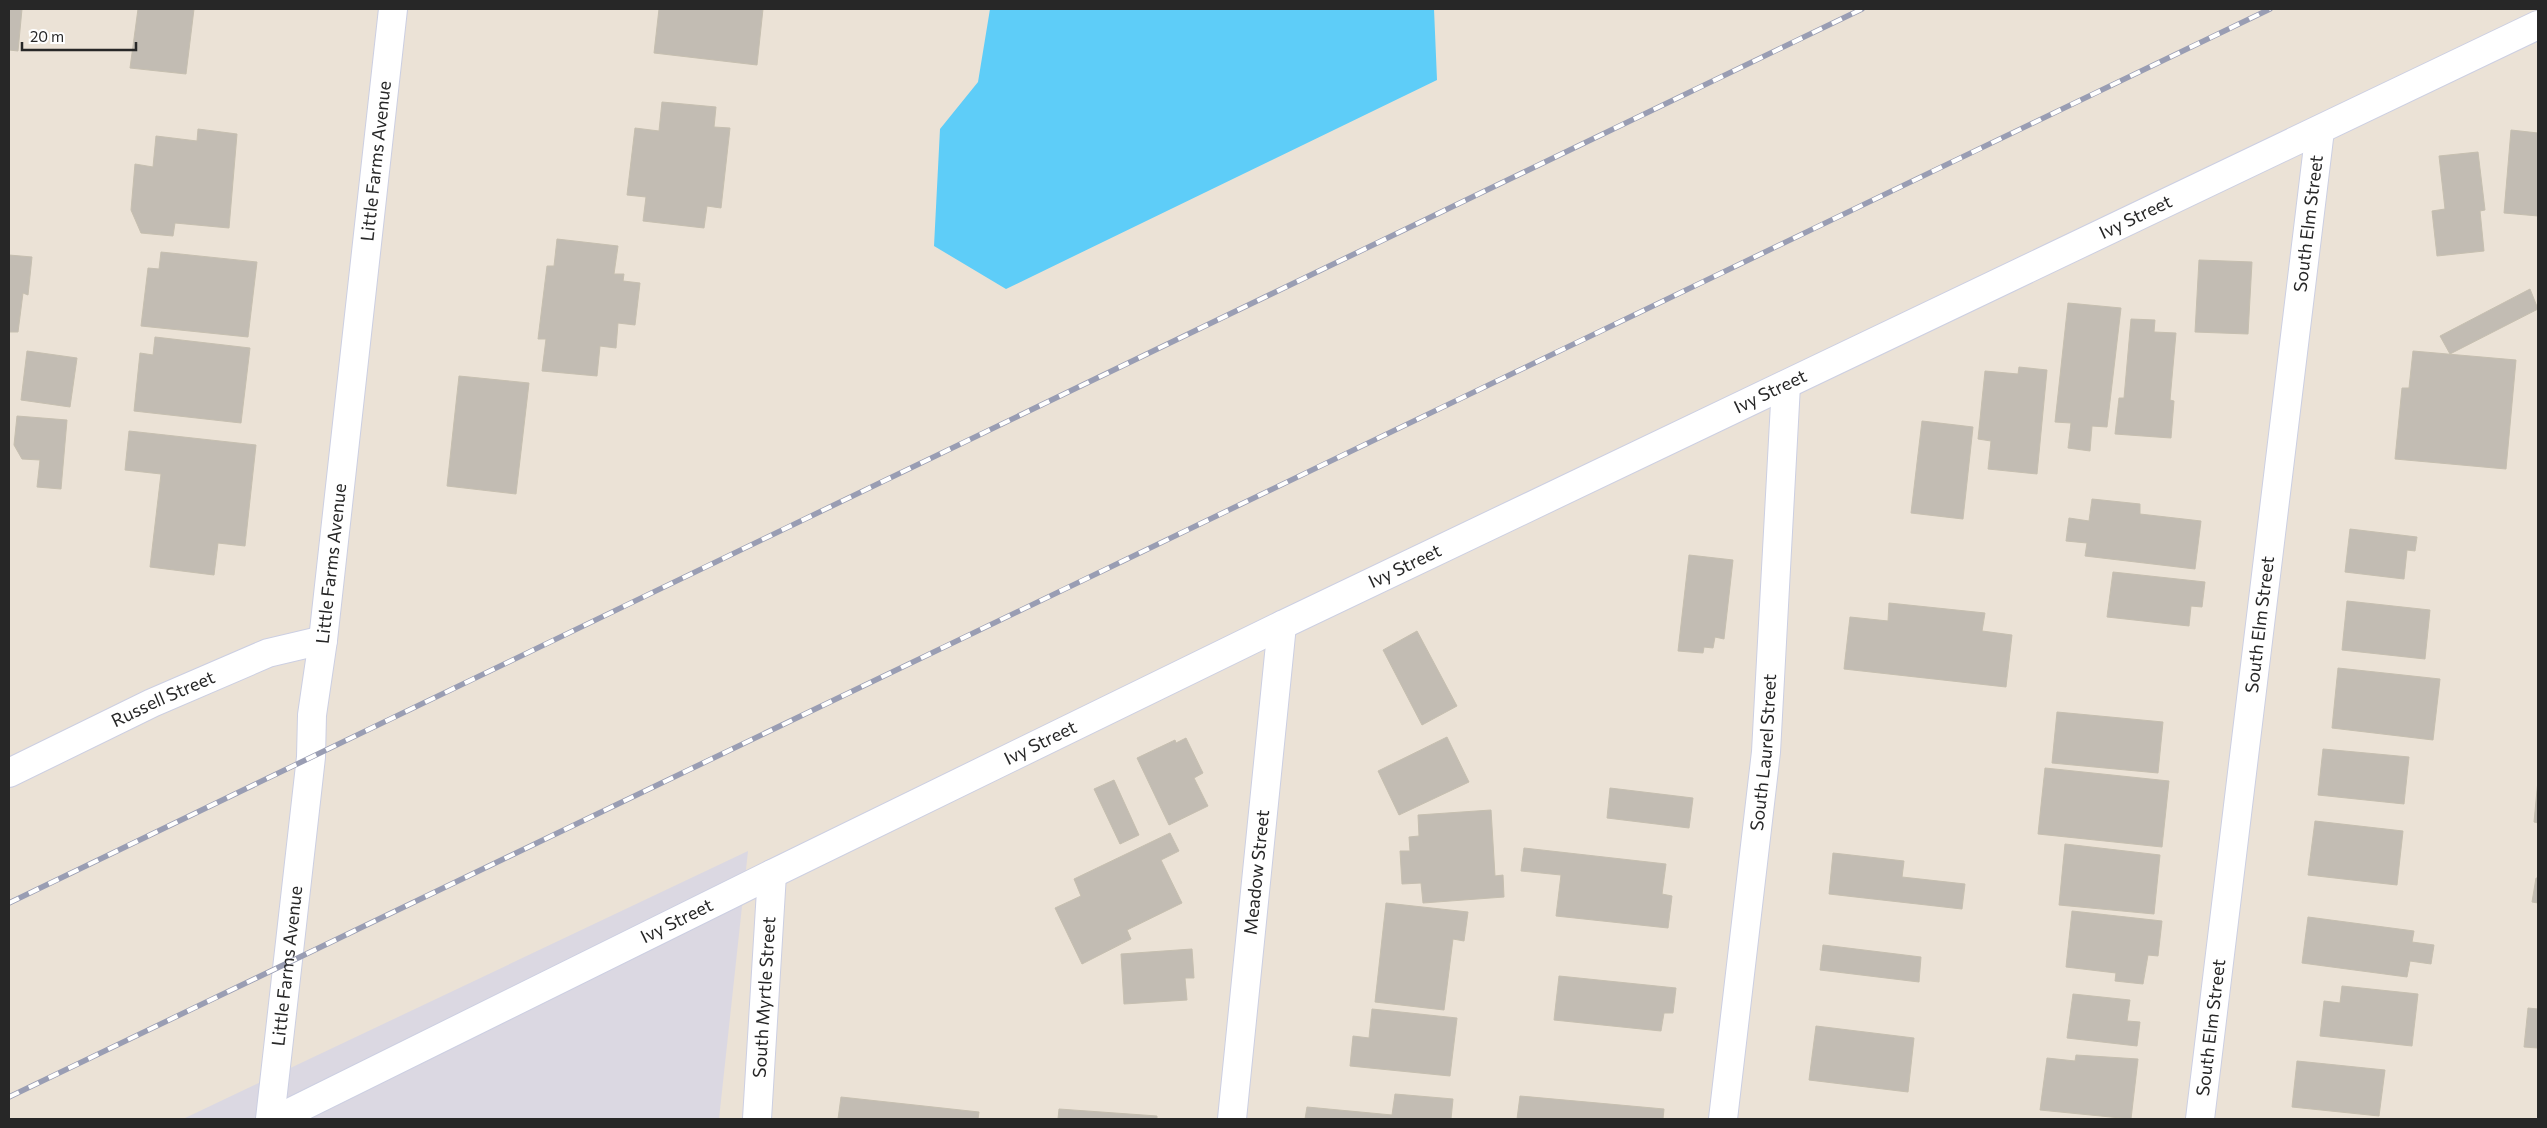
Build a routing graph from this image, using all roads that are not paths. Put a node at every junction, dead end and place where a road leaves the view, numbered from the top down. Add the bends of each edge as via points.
1 (393, 9) edge
2 (2538, 25) edge
3 (2320, 130) junction
4 (1786, 385) junction
5 (1282, 625) junction
6 (323, 640) junction
7 (9, 773) edge
8 (772, 874) junction
9 (270, 1119) edge
10 (278, 1119) edge
11 (757, 1119) edge
12 (1232, 1119) edge
13 (1723, 1119) edge
14 (2200, 1119) edge

1 - 6 street, Little Farms Avenue
2 - 3 street, Ivy Street
3 - 4 street, Ivy Street
3 - 14 street, South Elm Street
4 - 5 street, Ivy Street
4 - 13 street, South Laurel Street via 1766,752
5 - 8 street, Ivy Street
5 - 12 street, Meadow Street
6 - 7 street, Russell Street via 268,653 152,703
6 - 9 street, Little Farms Avenue via 312,715 311,757
8 - 10 street, Ivy Street
8 - 11 street, South Myrtle Street

